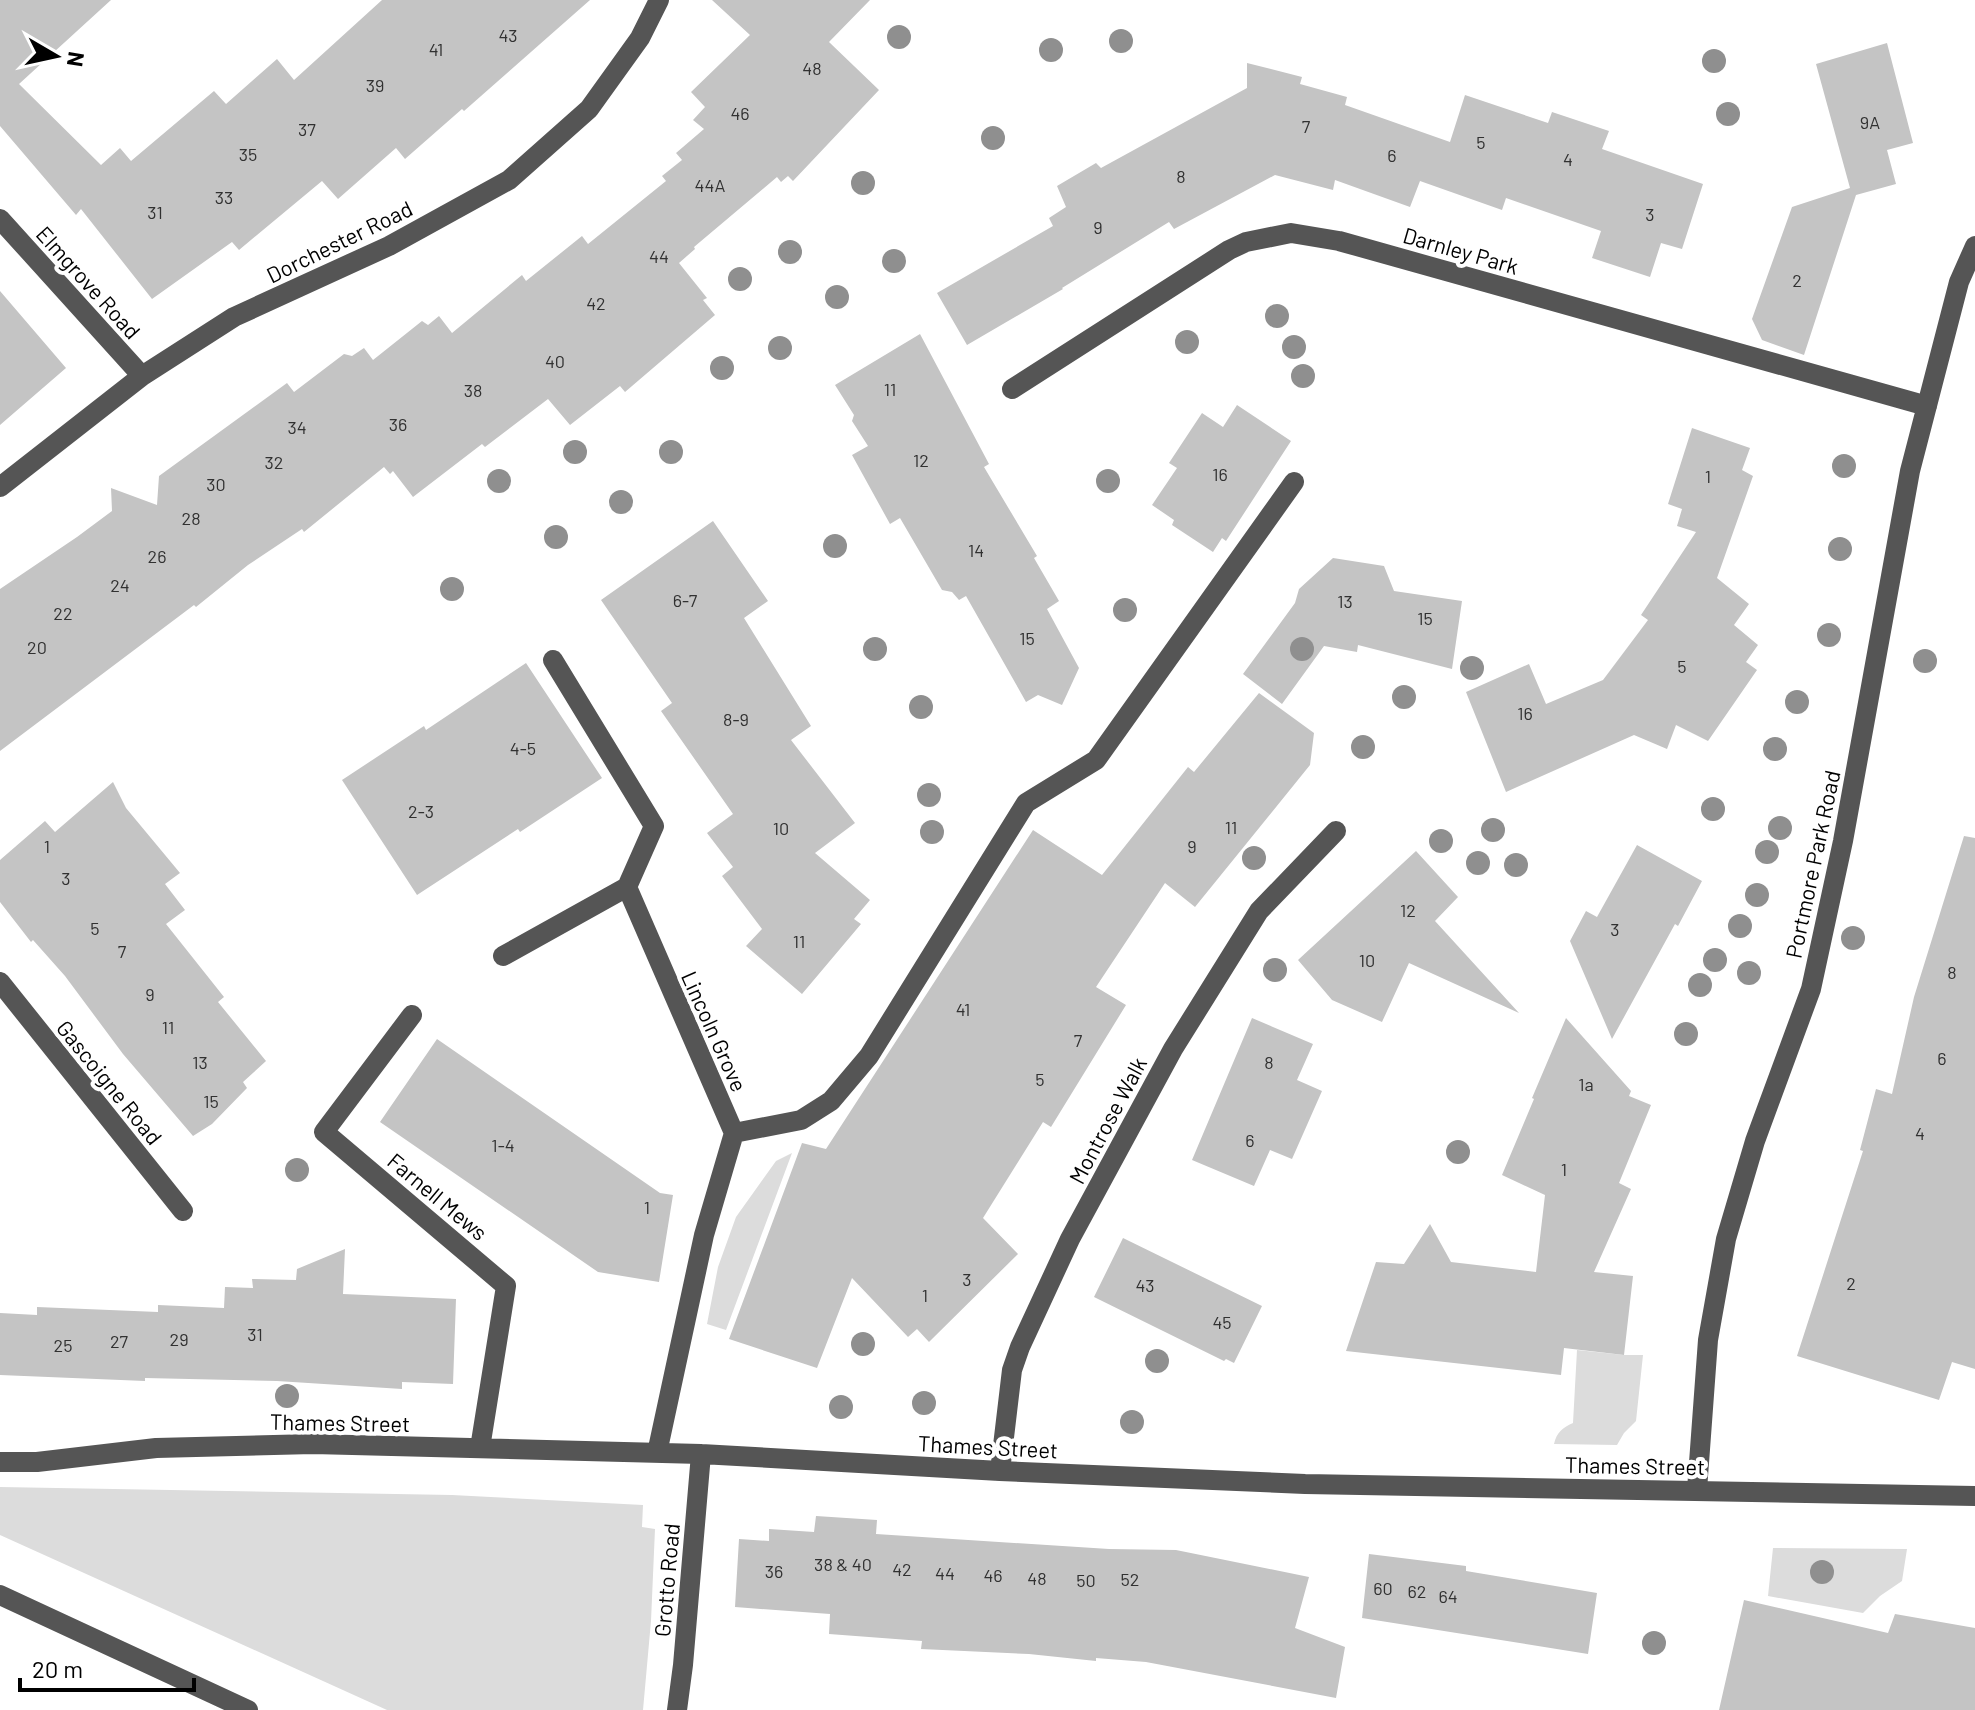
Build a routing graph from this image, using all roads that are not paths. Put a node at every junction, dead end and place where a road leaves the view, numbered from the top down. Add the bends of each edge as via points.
1 (659, 0) edge
2 (0, 219) edge
3 (1975, 246) edge
4 (142, 376) junction
5 (1012, 389) dead end
6 (1927, 406) junction
7 (1294, 482) dead end
8 (0, 487) edge
9 (553, 660) dead end
10 (1336, 831) dead end
11 (627, 887) junction
12 (503, 956) dead end
13 (0, 982) edge
14 (412, 1015) dead end
15 (734, 1133) junction
16 (183, 1211) dead end
17 (480, 1448) junction
18 (657, 1453) junction
19 (701, 1454) junction
20 (0, 1462) edge
21 (1000, 1471) junction
22 (1697, 1490) junction
23 (1975, 1496) edge
24 (0, 1595) edge
25 (248, 1710) edge
26 (677, 1710) edge

1 - 4 street, Dorchester Road via 640,38 589,109 509,180 389,246 234,317
2 - 4 street, Elmgrove Road
3 - 6 street, Portmore Park Road via 1959,282
4 - 8 street, Dorchester Road
5 - 6 street, Darnley Park via 1229,250 1291,233 1339,241
6 - 22 street, Portmore Park Road via 1811,989 1755,1141 1726,1239 1708,1340
7 - 15 street via 1096,760 1026,803 869,1056 831,1101 801,1120
9 - 11 street via 654,826
10 - 21 street, Montrose Walk via 1259,911 1173,1049 1070,1239 1012,1370
11 - 12 street
11 - 15 street, Lincoln Grove
13 - 16 street, Gascoigne Road
14 - 17 street, Farnell Mews via 324,1132 506,1286
15 - 18 street via 708,1222
17 - 18 street, Thames Street
17 - 20 street, Thames Street via 156,1448
18 - 19 street, Thames Street
19 - 21 street, Thames Street
19 - 26 street, Grotto Road
21 - 22 street, Thames Street via 1305,1484
22 - 23 street, Thames Street
24 - 25 street

